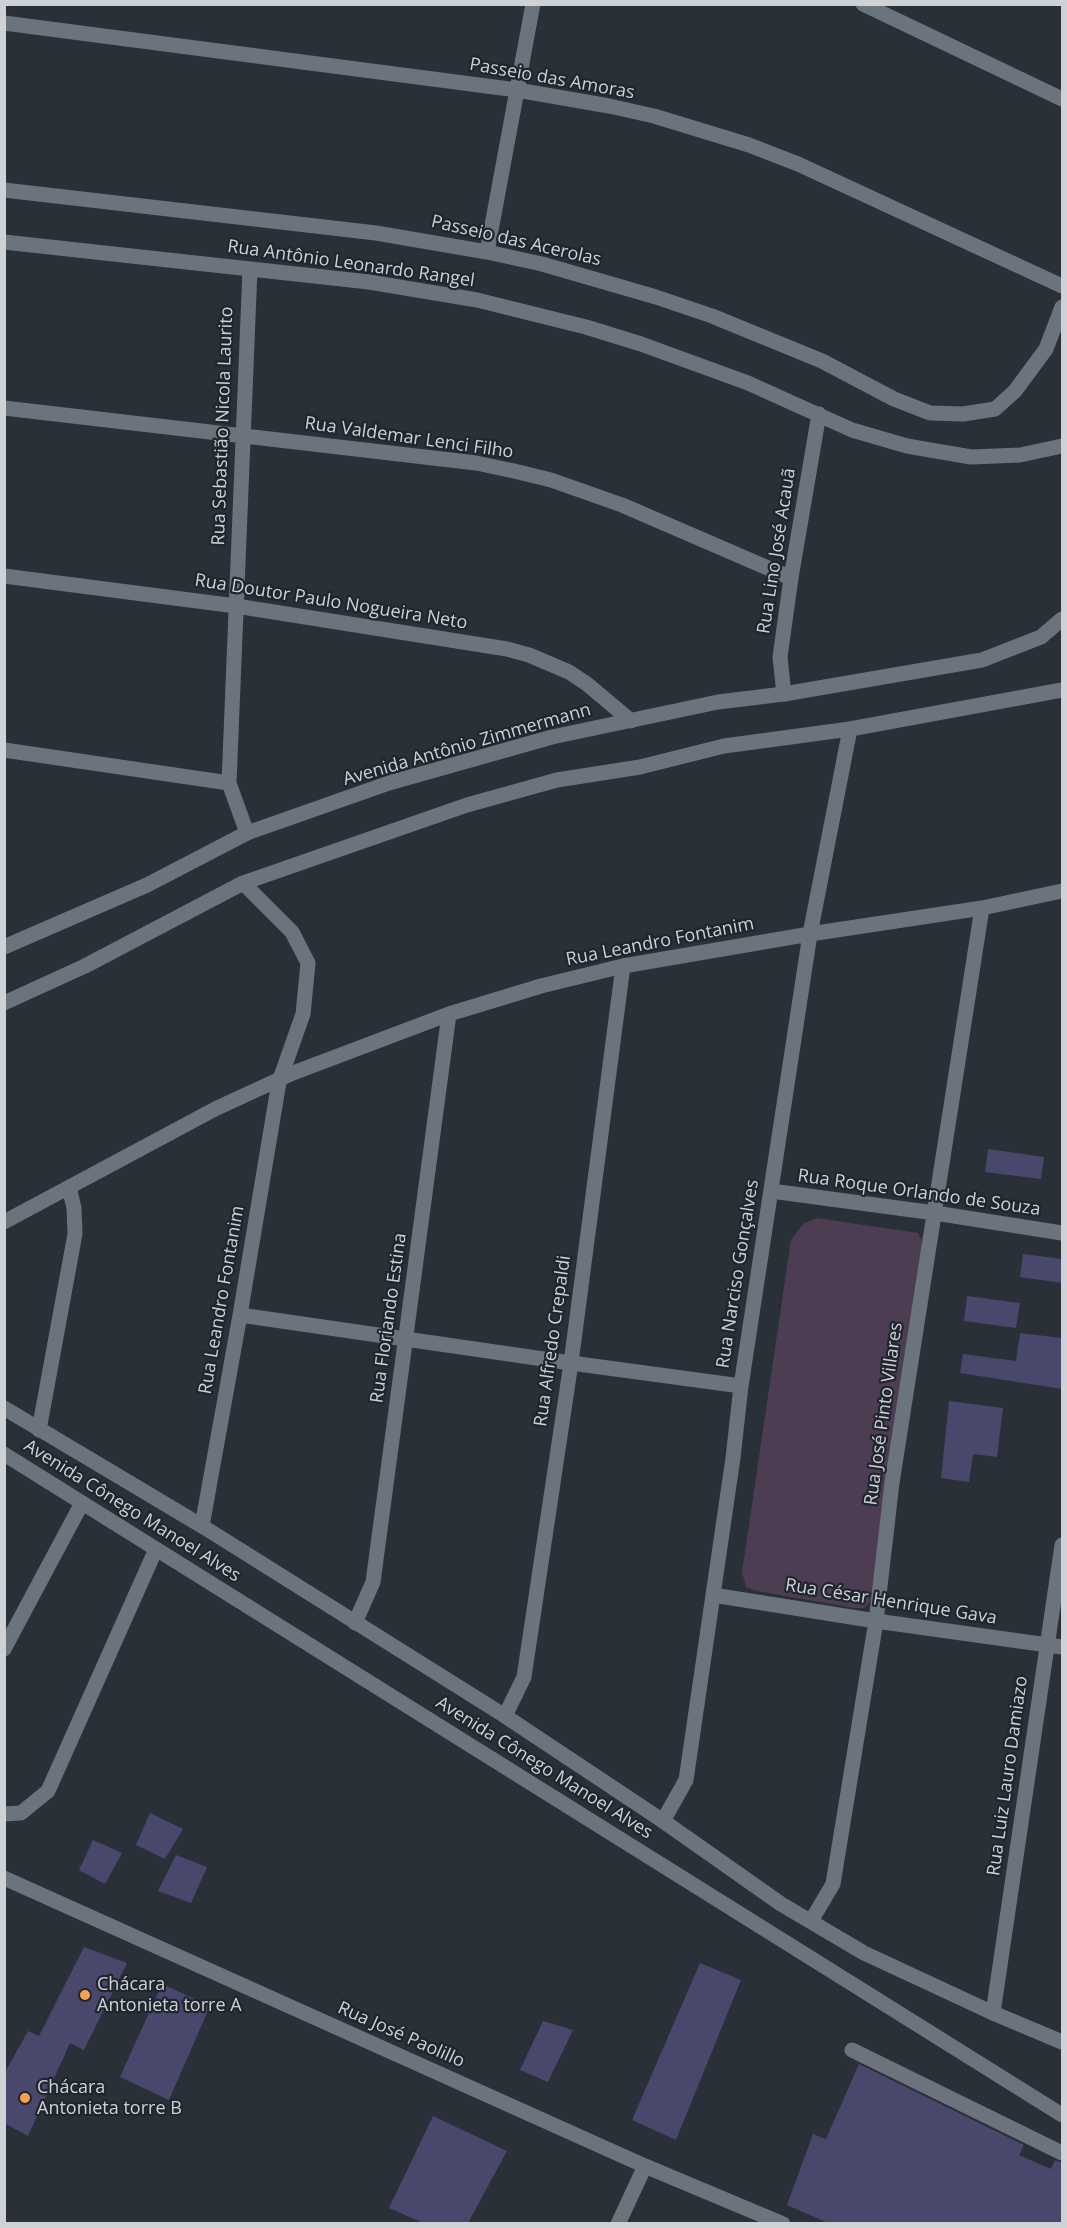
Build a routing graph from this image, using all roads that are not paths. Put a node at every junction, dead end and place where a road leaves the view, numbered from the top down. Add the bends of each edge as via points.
1 (533, 4) edge
2 (863, 4) edge
3 (4, 23) edge
4 (517, 90) junction
5 (1062, 99) edge
6 (4, 190) edge
7 (4, 242) edge
8 (487, 252) junction
9 (250, 269) junction
10 (1062, 286) edge
11 (1062, 306) edge
12 (4, 408) edge
13 (819, 414) junction
14 (243, 436) junction
15 (1062, 446) edge
16 (4, 576) edge
17 (791, 578) junction
18 (236, 606) junction
19 (1062, 619) edge
20 (1062, 690) edge
21 (784, 694) junction
22 (631, 721) junction
23 (850, 729) junction
24 (4, 750) edge
25 (229, 783) junction
26 (247, 833) junction
27 (243, 883) junction
28 (1062, 891) edge
29 (982, 908) junction
30 (810, 934) junction
31 (4, 947) edge
32 (623, 966) junction
33 (4, 1003) edge
34 (449, 1014) junction
35 (279, 1082) junction
36 (69, 1187) junction
37 (771, 1191) junction
38 (935, 1213) junction
39 (4, 1222) edge
40 (1062, 1233) edge
41 (240, 1315) junction
42 (406, 1339) junction
43 (571, 1364) junction
44 (741, 1386) junction
45 (4, 1408) edge
46 (39, 1430) junction
47 (4, 1454) edge
48 (82, 1503) junction
49 (202, 1526) junction
50 (1062, 1545) edge
51 (156, 1549) junction
52 (713, 1595) junction
53 (876, 1621) junction
54 (355, 1623) junction
55 (1055, 1646) edge
56 (4, 1649) edge
57 (505, 1716) junction
58 (4, 1814) edge
59 (663, 1821) junction
60 (4, 1878) edge
61 (811, 1921) junction
62 (993, 2013) junction
63 (1062, 2042) edge
64 (852, 2050) dead end
65 (1062, 2115) edge
66 (1062, 2153) edge
67 (645, 2166) junction
68 (618, 2223) edge
69 (783, 2223) edge

1 - 4 street
2 - 5 street
3 - 4 street, Passeio das Amoras
4 - 8 street
4 - 10 street, Passeio das Amoras via 609,106 748,145 847,186
6 - 8 street, Passeio das Acerolas via 376,233
7 - 9 street, Rua Antônio Leonardo Rangel
8 - 11 street, Passeio das Acerolas via 600,279 712,316 822,361 894,399 930,413 963,414 995,409 1015,391 1046,349
9 - 13 street, Rua Antônio Leonardo Rangel via 423,291 531,313 641,344
9 - 14 street, Rua Sebastião Nicola Laurito
12 - 14 street, Rua Valdemar Lenci Filho
13 - 15 street, Rua Antônio Leonardo Rangel via 880,439 970,457 1020,455
13 - 17 street, Rua Lino José Acauã
14 - 17 street, Rua Valdemar Lenci Filho via 476,463 551,480 621,505
14 - 18 street, Rua Sebastião Nicola Laurito
16 - 18 street, Rua Doutor Paulo Nogueira Neto
17 - 21 street, Rua Lino José Acauã via 780,657
18 - 22 street, Rua Doutor Paulo Nogueira Neto via 529,655 578,678
18 - 25 street, Rua Sebastião Nicola Laurito
19 - 21 street, Avenida Antônio Zimmermann via 1041,637 982,660
20 - 23 street
21 - 22 street, Avenida Antônio Zimmermann via 718,702
22 - 26 street, Avenida Antônio Zimmermann via 552,737 389,783
23 - 27 street via 723,746 640,767 557,780 467,805
23 - 30 street, Rua Narciso Gonçalves
24 - 25 street
25 - 26 street, Rua Sebastião Nicola Laurito
26 - 31 street, Avenida Antônio Zimmermann via 147,885
27 - 33 street via 85,966
27 - 35 street, Rua Leandro Fontanim via 292,932 308,963 303,1014
28 - 29 street, Rua Leandro Fontanim
29 - 30 street, Rua Leandro Fontanim
29 - 38 street, Rua José Pinto Villares
30 - 32 street, Rua Leandro Fontanim
30 - 37 street, Rua Narciso Gonçalves
32 - 34 street, Rua Leandro Fontanim
32 - 43 street, Rua Alfredo Crepaldi
34 - 35 street, Rua Leandro Fontanim via 293,1073
34 - 42 street, Rua Floriando Estina
35 - 36 street, Rua Leandro Fontanim via 206,1114
35 - 41 street, Rua Leandro Fontanim
36 - 39 street, Rua Leandro Fontanim
36 - 46 street via 75,1234
37 - 38 street, Rua Roque Orlando de Souza
37 - 44 street, Rua Narciso Gonçalves
38 - 40 street, Rua Roque Orlando de Souza
38 - 53 street, Rua José Pinto Villares via 892,1483
41 - 42 street
41 - 49 street, Rua Leandro Fontanim
42 - 43 street
42 - 54 street, Rua Floriando Estina via 373,1582
43 - 44 street
43 - 57 street, Rua Alfredo Crepaldi via 524,1677
44 - 52 street, Rua Narciso Gonçalves
45 - 46 street, Avenida Cônego Manoel Alves
46 - 49 street, Avenida Cônego Manoel Alves
47 - 48 street, Avenida Cônego Manoel Alves
48 - 51 street, Avenida Cônego Manoel Alves
48 - 56 street
49 - 54 street, Avenida Cônego Manoel Alves
50 - 55 street, Rua Luiz Lauro Damiazo
51 - 58 street via 48,1791 21,1813
51 - 65 street, Avenida Cônego Manoel Alves
52 - 53 street, Rua César Henrique Gava
52 - 59 street, Rua Narciso Gonçalves via 686,1780
53 - 55 street, Rua César Henrique Gava
53 - 61 street, Rua José Pinto Villares via 833,1884
54 - 57 street, Avenida Cônego Manoel Alves
55 - 62 street, Rua Luiz Lauro Damiazo
57 - 59 street, Avenida Cônego Manoel Alves
59 - 61 street, Avenida Cônego Manoel Alves
60 - 67 street, Rua José Paolillo
61 - 62 street, Avenida Cônego Manoel Alves via 864,1953
62 - 63 street, Avenida Cônego Manoel Alves
64 - 66 street
67 - 68 street
67 - 69 street, Rua José Paolillo

